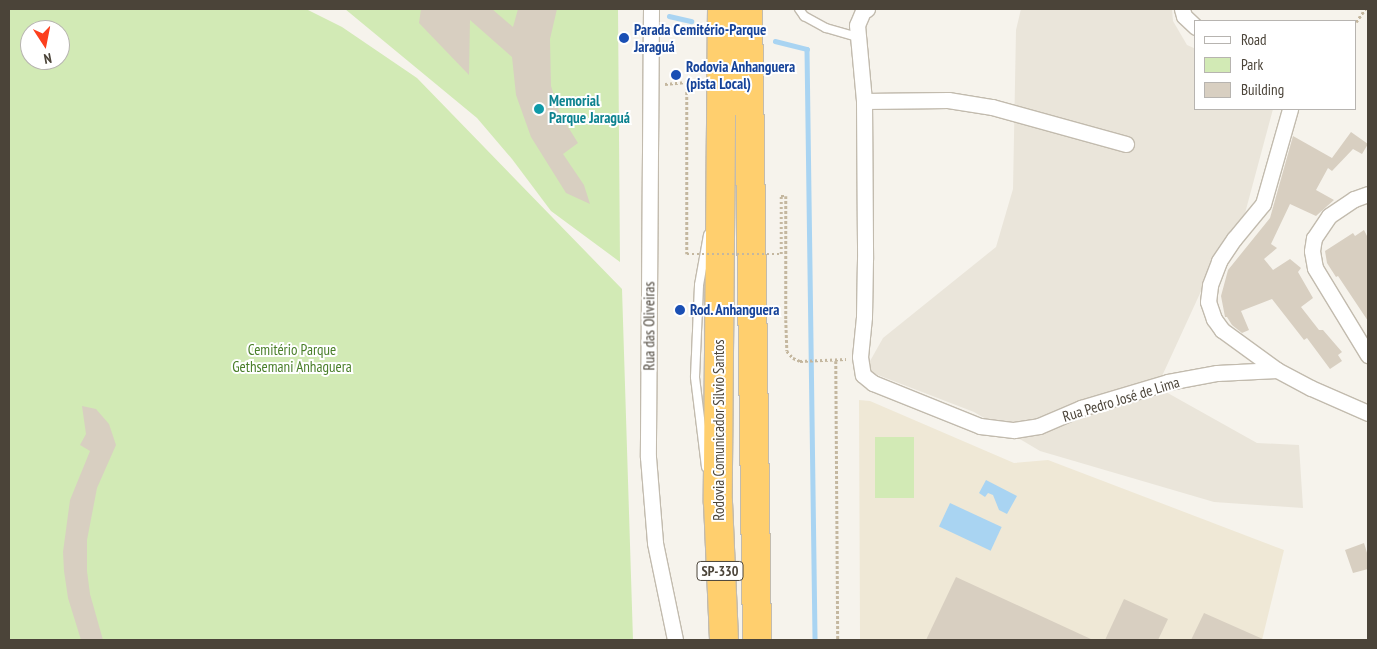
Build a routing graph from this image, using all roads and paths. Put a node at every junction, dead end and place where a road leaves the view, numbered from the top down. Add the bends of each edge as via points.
1 (651, 9) edge
2 (722, 9) edge
3 (748, 9) edge
4 (799, 9) edge
5 (868, 9) edge
6 (1182, 9) edge
7 (1365, 9) edge
8 (1357, 21) edge
9 (1194, 25) edge
10 (858, 36) junction
11 (650, 85) junction
12 (864, 101) junction
13 (1290, 110) edge
14 (1126, 144) dead end
15 (722, 154) junction
16 (1368, 194) edge
17 (711, 219) dead end
18 (709, 229) dead end
19 (1368, 355) edge
20 (1277, 370) junction
21 (1368, 413) edge
22 (711, 486) junction
23 (675, 640) edge
24 (724, 640) edge
25 (758, 640) edge
26 (838, 640) edge

1 - 11 street, Rua das Oliveiras
2 - 15 highway, Rodovia Comunicador Silvio Santos / SP-330
3 - 25 highway, SP-330
4 - 10 lane via 804,16 826,28
5 - 10 street via 863,11 857,25
6 - 9 street via 1184,16
7 - 8 path
10 - 12 street
11 - 23 street, Rua das Oliveiras via 648,457 658,558
11 - 26 path, bridge via 687,82 687,254 781,254 781,196 786,196 787,351 800,361 836,361
12 - 14 street via 948,100 992,106
12 - 20 street, Rua Pedro José de Lima via 865,259 860,356 863,375 873,383 980,426 1014,430 1039,426 1080,408 1168,382 1217,373
13 - 20 street via 1263,204 1219,261 1208,302 1222,330
15 - 17 lane
15 - 22 highway, Rodovia Comunicador Silvio Santos / SP-330
16 - 19 street via 1354,199 1329,216 1314,238 1312,251 1315,268
18 - 22 lane via 699,285 695,376
20 - 21 street
22 - 24 highway, Rodovia Comunicador Silvio Santos / SP-330

